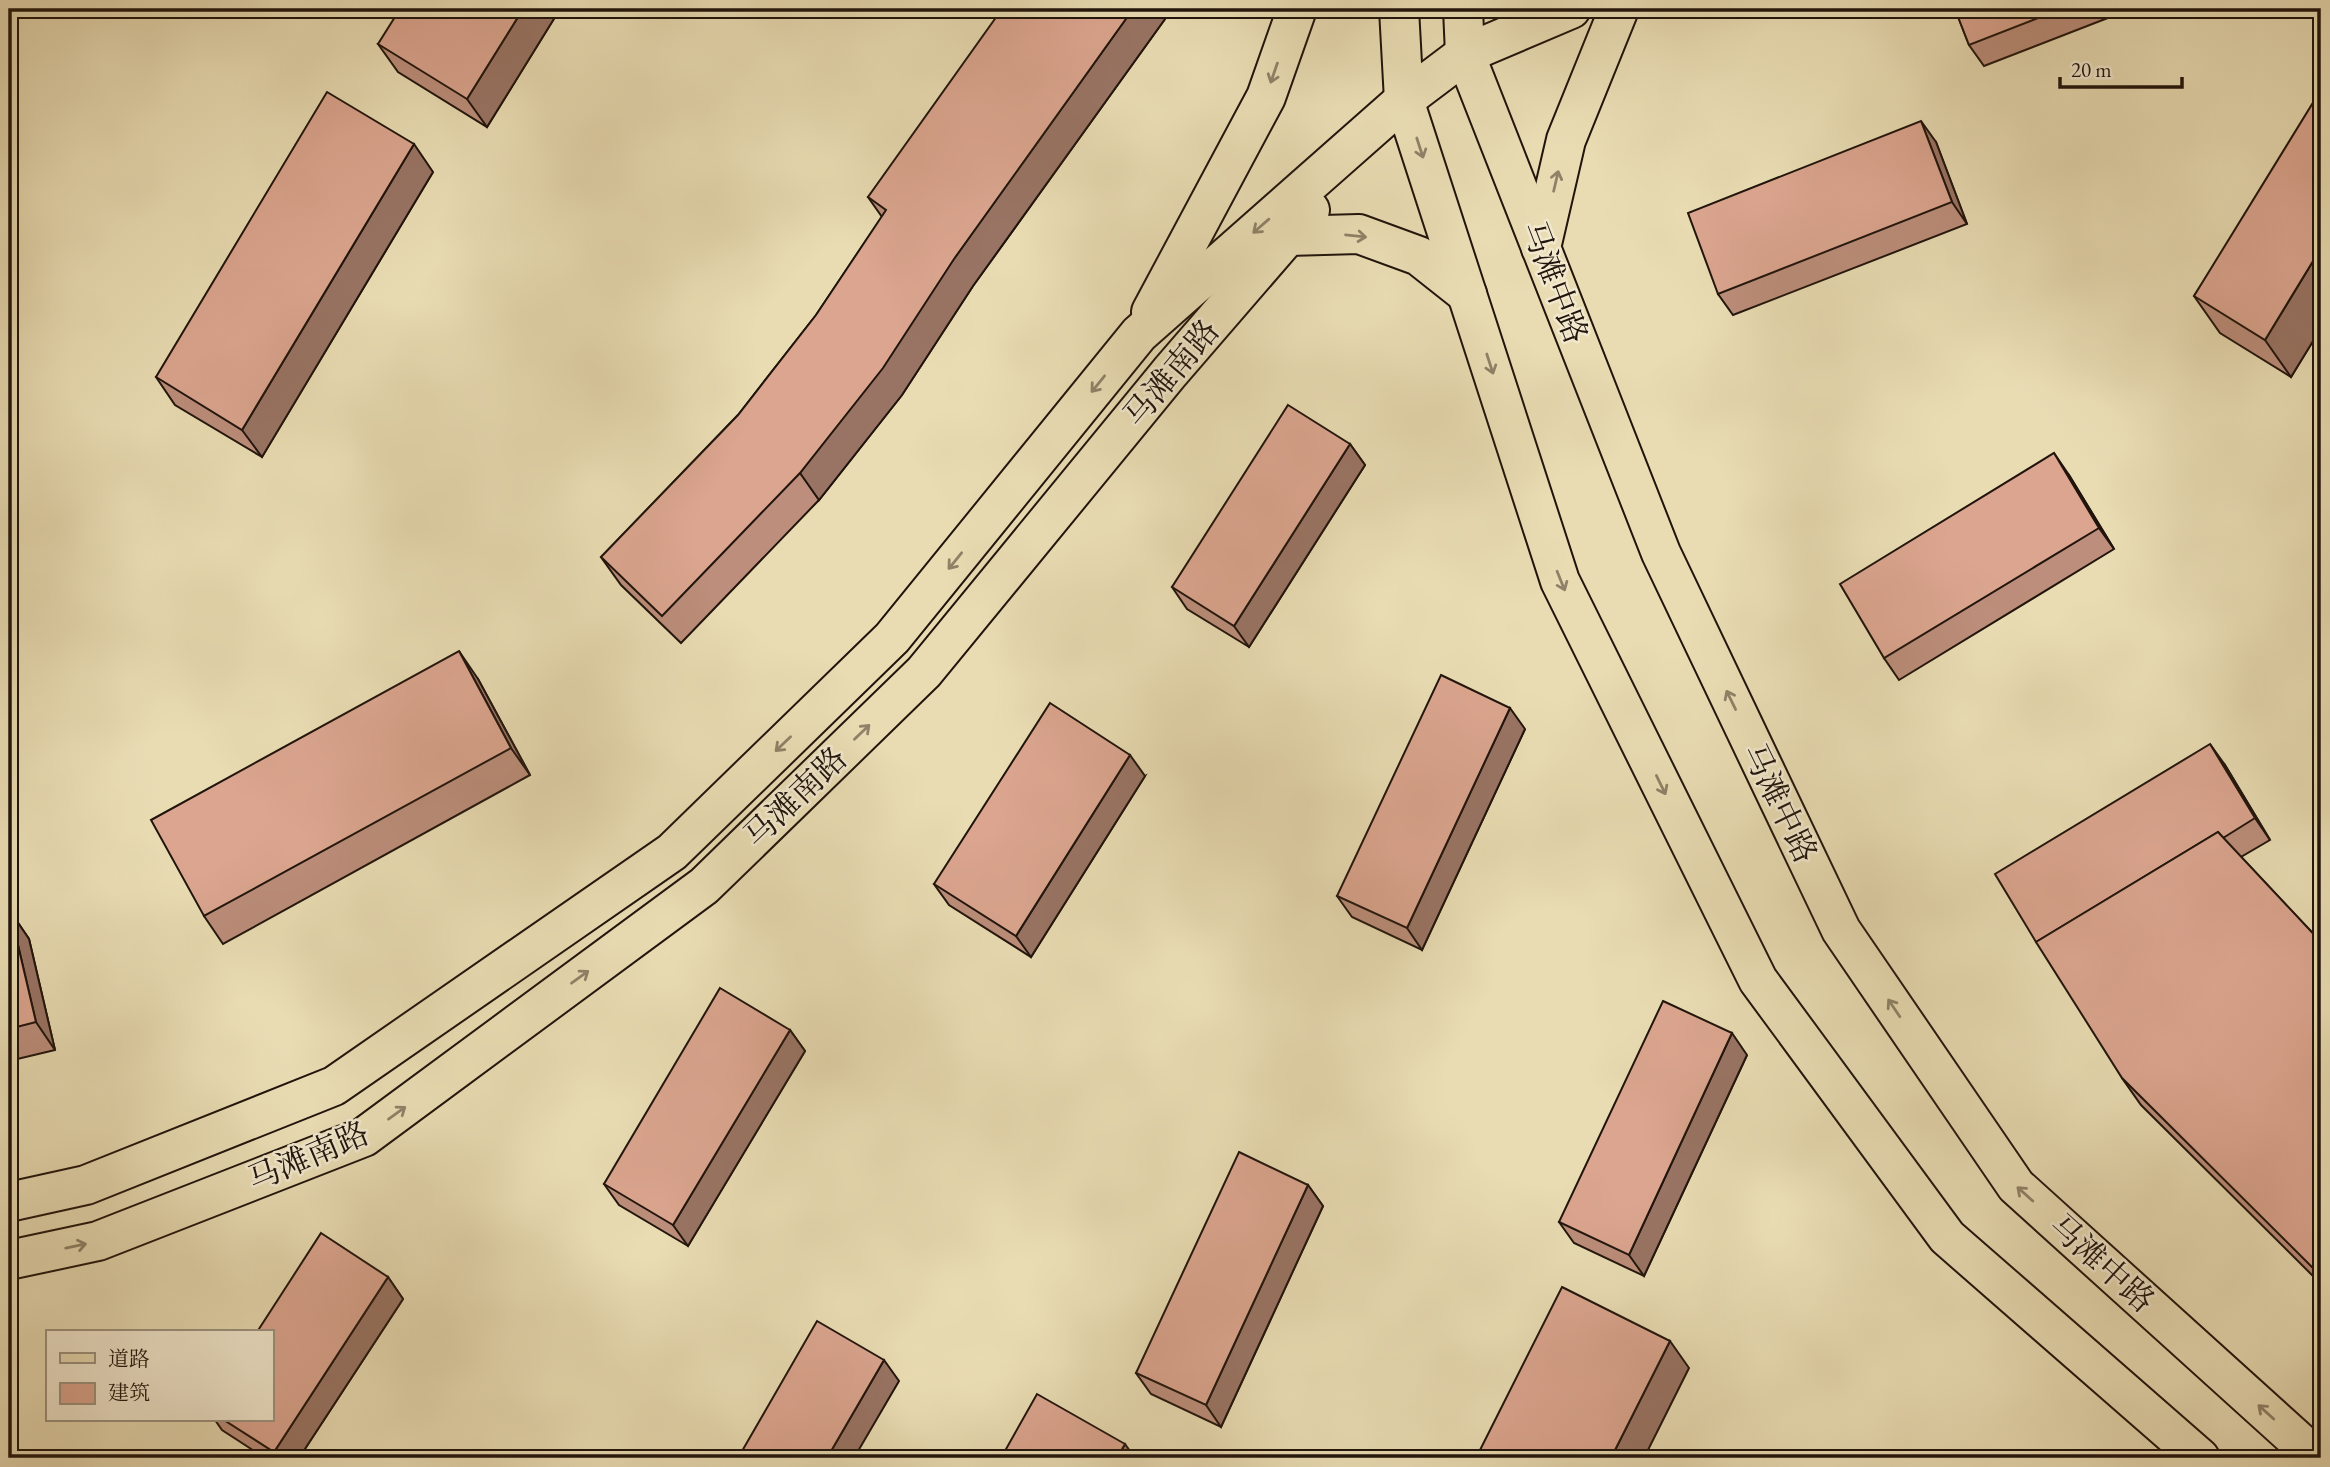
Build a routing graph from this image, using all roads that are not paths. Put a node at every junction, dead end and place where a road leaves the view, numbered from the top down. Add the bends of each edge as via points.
1 (1297, 9) edge
2 (1399, 9) edge
3 (1464, 9) edge
4 (1571, 9) edge
5 (1619, 9) edge
6 (1465, 54) junction
7 (1405, 100) junction
8 (1288, 236) junction
9 (1541, 248) junction
10 (1467, 294) junction
11 (1139, 334) junction
12 (9, 1202) edge
13 (9, 1260) edge
14 (2200, 1458) edge
15 (2317, 1458) edge

1 -> 11 main road via 1266,97
2 - 7 main road
3 - 6 main road, 马滩中路
4 - 6 main road, 马滩南路
9 -> 5 main road via 1566,140
6 - 7 main road, 马滩南路
6 - 9 main road, 马滩中路
7 - 8 main road, 马滩南路
7 -> 10 main road
7 -> 11 main road, 马滩南路
8 -> 10 main road via 1359,234 1419,256
13 -> 8 main road, 马滩南路 via 99,1241 364,1137 704,886 924,672
15 -> 9 main road, 马滩中路 via 2016,1186 1840,930 1661,553
10 -> 14 main road via 1560,581 1758,980 1947,1237
11 -> 12 main road, 马滩南路 via 892,638 672,852 334,1086 86,1185

